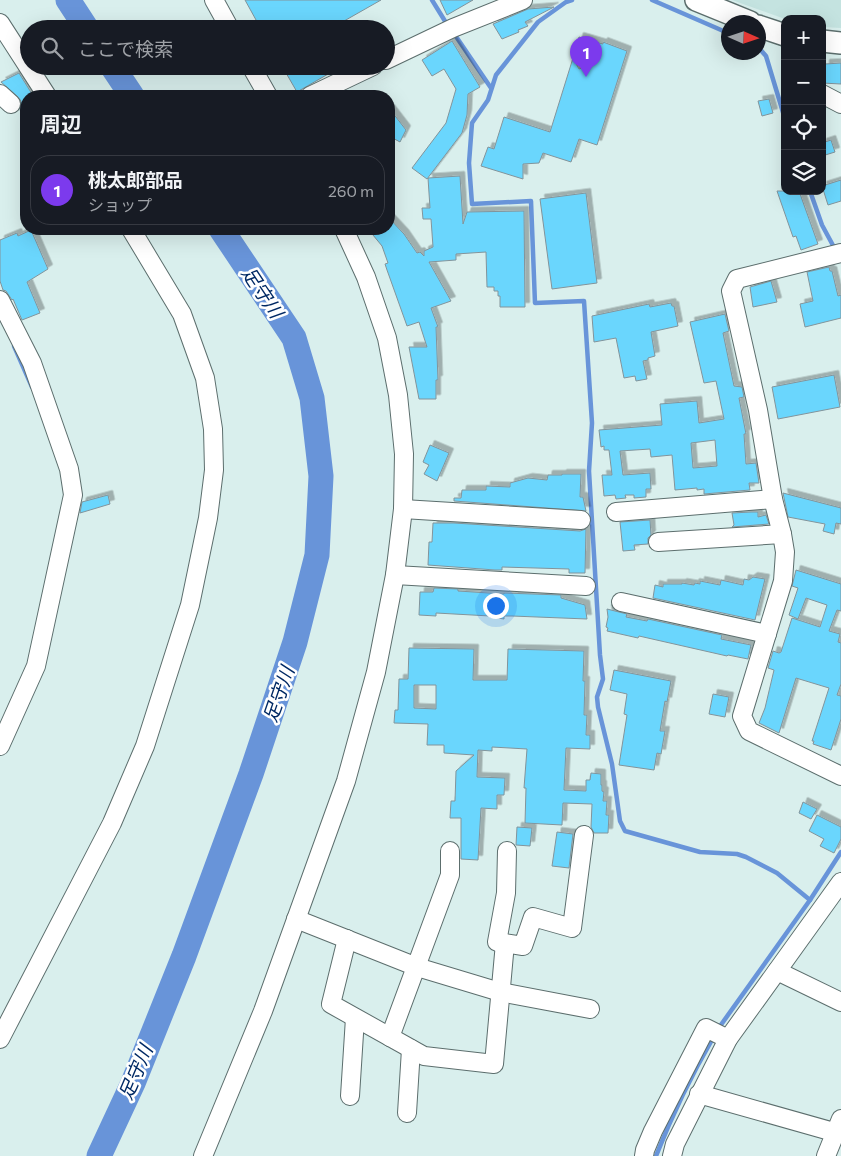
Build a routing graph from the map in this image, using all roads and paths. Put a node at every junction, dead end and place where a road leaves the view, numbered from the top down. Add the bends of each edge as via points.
1 (214, 0) edge
2 (523, 0) edge
3 (696, 0) edge
4 (724, 7) edge
5 (738, 15) edge
6 (225, 20) edge
7 (0, 23) edge
8 (766, 29) edge
9 (781, 34) edge
10 (826, 41) edge
11 (841, 42) edge
12 (20, 54) edge
13 (395, 56) edge
14 (33, 75) edge
15 (256, 75) edge
16 (355, 75) edge
17 (43, 90) edge
18 (265, 90) edge
19 (323, 90) edge
20 (826, 96) edge
21 (841, 104) edge
22 (135, 235) edge
23 (347, 235) edge
24 (837, 254) edge
25 (0, 300) edge
26 (773, 498) junction
27 (402, 509) junction
28 (616, 512) dead end
29 (581, 520) dead end
30 (782, 534) junction
31 (658, 542) dead end
32 (395, 575) junction
33 (586, 586) dead end
34 (621, 602) dead end
35 (767, 634) junction
36 (0, 746) edge
37 (841, 776) edge
38 (584, 835) dead end
39 (450, 851) dead end
40 (507, 851) dead end
41 (841, 882) edge
42 (296, 919) junction
43 (347, 939) junction
44 (505, 943) junction
45 (417, 967) junction
46 (776, 971) junction
47 (500, 992) junction
48 (841, 1002) edge
49 (590, 1009) dead end
50 (355, 1018) junction
51 (719, 1035) junction
52 (390, 1037) junction
53 (0, 1039) edge
54 (411, 1049) junction
55 (699, 1094) junction
56 (350, 1096) dead end
57 (407, 1113) dead end
58 (839, 1129) edge
59 (203, 1156) edge
60 (644, 1156) edge
61 (672, 1156) edge
62 (826, 1156) edge

1 - 6 street
2 - 13 street
3 - 4 main road
4 - 5 main road
7 - 12 street
8 - 9 main road
10 - 11 main road
14 - 17 street
15 - 18 street
16 - 19 street
20 - 21 street
22 - 53 street via 182,314 205,378 213,429 214,470 208,518 190,605 145,746 112,823
23 - 27 street via 366,277 387,338 398,395 404,454
24 - 26 street via 736,279 731,291 758,410
25 - 36 street via 32,363 69,469 73,495 36,666
26 - 28 street
26 - 30 street
27 - 29 street
27 - 32 street
30 - 31 street
30 - 35 street via 785,552 783,581
32 - 33 street
32 - 42 street via 376,672 346,781
34 - 35 street
35 - 37 street via 742,716 749,731
38 - 44 street via 572,928 533,917 523,946
39 - 45 street via 450,875
40 - 44 street via 506,893 497,942
41 - 46 street
42 - 43 street
42 - 59 street via 263,1011
43 - 45 street
43 - 50 street via 331,1004
44 - 47 street
45 - 47 street
45 - 52 street
46 - 48 street
46 - 51 street
47 - 49 street
47 - 54 street via 494,1064 424,1056
50 - 52 street
50 - 56 street
51 - 55 street
51 - 60 street via 706,1028 653,1131
52 - 54 street
54 - 57 street
55 - 58 street
55 - 61 street
58 - 62 street

